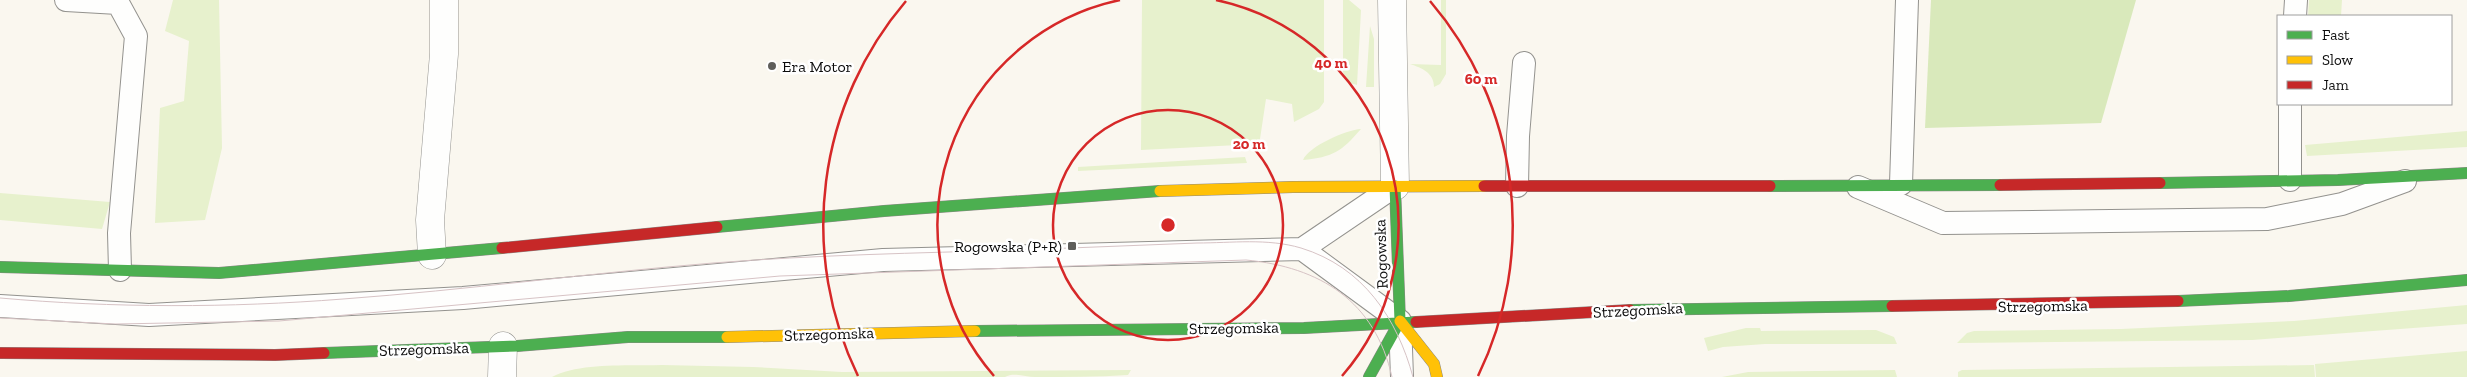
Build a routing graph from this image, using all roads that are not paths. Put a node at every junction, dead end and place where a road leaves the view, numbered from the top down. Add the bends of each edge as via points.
1 (66, 0) edge
2 (444, 0) edge
3 (1392, 0) edge
4 (1907, 0) edge
5 (2296, 0) edge
6 (2295, 15) edge
7 (1524, 63) dead end
8 (2290, 105) edge
9 (2467, 173) edge
10 (2422, 175) junction
11 (2290, 180) junction
12 (1851, 184) junction
13 (1901, 184) junction
14 (1395, 186) junction
15 (1517, 186) junction
16 (1302, 249) junction
17 (432, 255) junction
18 (0, 267) edge
19 (120, 270) junction
20 (2467, 280) edge
21 (0, 306) edge
22 (1400, 321) junction
23 (503, 346) junction
24 (0, 353) edge
25 (502, 377) edge
26 (1369, 377) edge
27 (1402, 377) edge
28 (1437, 377) edge

1 - 19 lane via 118,3 136,36 119,233
2 - 17 street via 444,54 430,220
3 - 14 street
4 - 13 lane
5 - 6 lane
7 - 15 lane
8 - 11 lane
9 - 10 main road
10 - 11 main road
10 - 12 lane via 2342,204 2267,220 1943,224
11 - 13 main road
12 - 13 main road
12 - 15 main road
14 - 15 main road
14 - 16 lane
14 - 17 main road via 1141,192 884,211
14 - 22 main road, Rogowska
16 - 21 lane via 883,260 463,298 149,315
16 - 22 lane
17 - 19 main road via 219,273
18 - 19 main road
20 - 22 main road, Strzegomska via 2289,296 2125,304 1645,309
22 - 23 main road, Strzegomska via 1289,328 628,337
22 - 26 main road
22 - 27 lane
22 - 28 main road via 1434,364
23 - 24 main road, Strzegomska via 275,355
23 - 25 street

